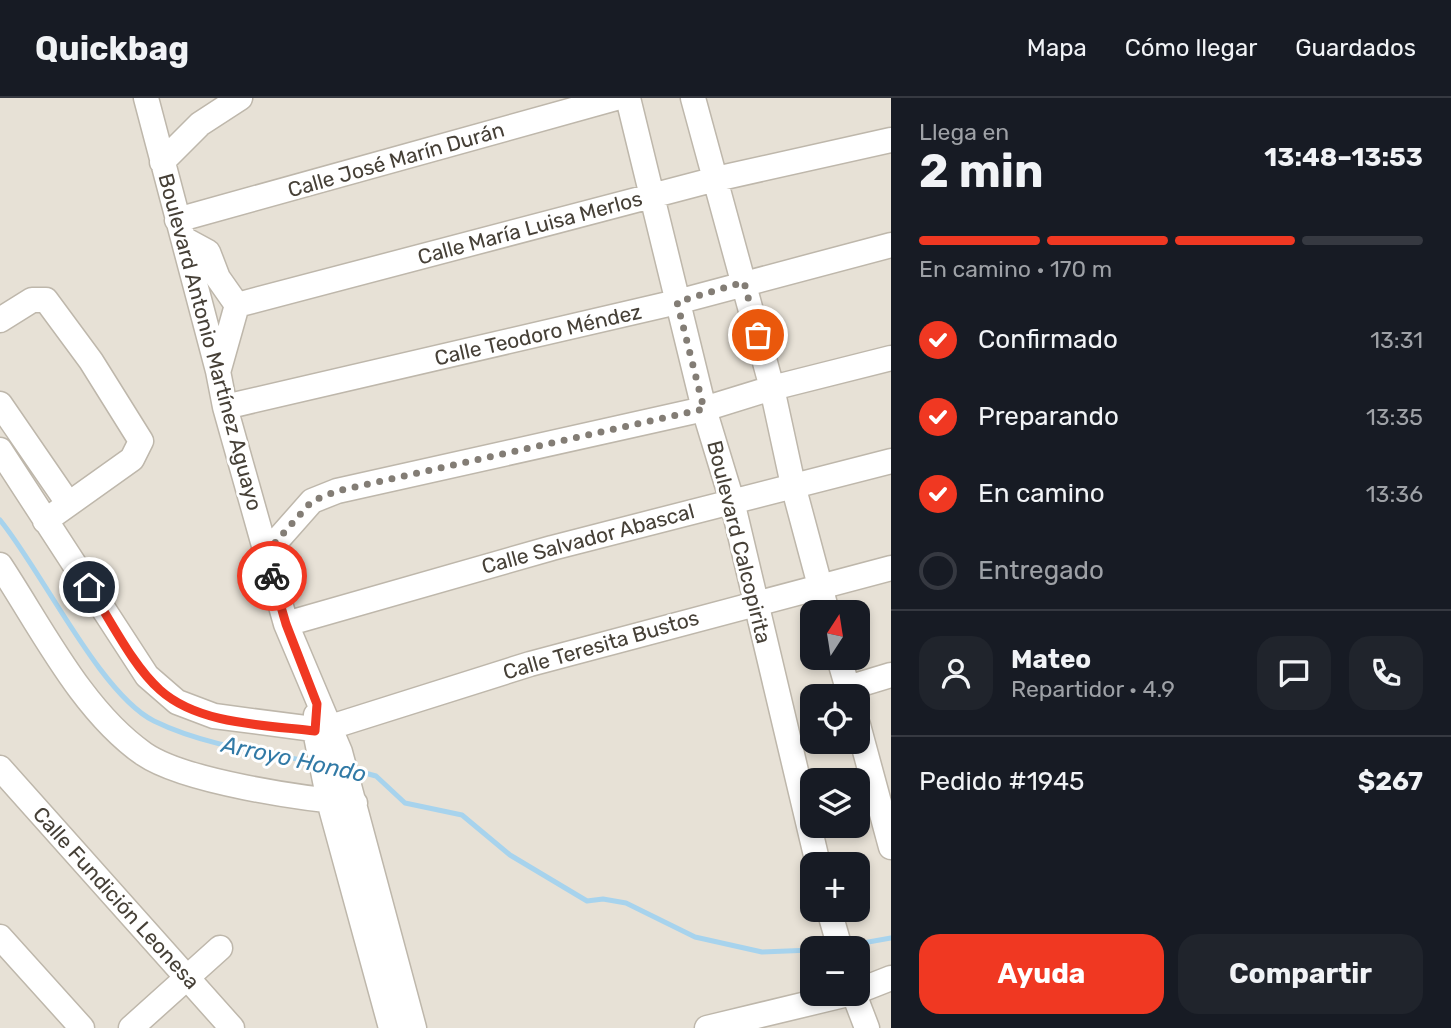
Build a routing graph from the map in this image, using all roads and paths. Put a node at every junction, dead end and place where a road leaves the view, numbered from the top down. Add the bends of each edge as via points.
1 (146, 98) edge
2 (240, 98) edge
3 (615, 98) edge
4 (628, 98) edge
5 (692, 98) edge
6 (891, 140) edge
7 (162, 162) junction
8 (716, 179) junction
9 (649, 196) junction
10 (180, 230) junction
11 (891, 245) edge
12 (744, 282) junction
13 (677, 302) junction
14 (237, 305) junction
15 (0, 320) edge
16 (891, 358) edge
17 (218, 371) junction
18 (772, 387) junction
19 (0, 404) edge
20 (225, 407) junction
21 (704, 409) junction
22 (0, 450) edge
23 (891, 461) edge
24 (793, 485) junction
25 (732, 501) junction
26 (68, 503) junction
27 (46, 521) junction
28 (266, 553) junction
29 (0, 565) edge
30 (891, 568) edge
31 (820, 587) junction
32 (824, 600) edge
33 (756, 602) junction
34 (286, 624) junction
35 (891, 676) edge
36 (870, 684) edge
37 (329, 751) junction
38 (869, 754) edge
39 (0, 768) edge
40 (883, 792) edge
41 (329, 801) junction
42 (355, 803) junction
43 (891, 847) edge
44 (815, 852) edge
45 (0, 937) edge
46 (220, 948) dead end
47 (187, 978) junction
48 (891, 978) edge
49 (870, 987) edge
50 (800, 1006) edge
51 (860, 1006) edge
52 (82, 1028) edge
53 (131, 1028) edge
54 (232, 1028) edge
55 (391, 1028) edge
56 (414, 1028) edge
57 (707, 1028) edge
58 (867, 1028) edge

1 - 7 street, Boulevard Antonio Martínez Aguayo
2 - 7 street via 200,124
3 - 10 street, Calle José Marín Durán
4 - 9 street, Boulevard Calcopirita
5 - 8 street
6 - 8 street, Calle María Luisa Merlos
7 - 10 street, Boulevard Antonio Martínez Aguayo
8 - 9 street, Calle María Luisa Merlos
8 - 12 street
9 - 13 street, Boulevard Calcopirita
9 - 14 street, Calle María Luisa Merlos
10 - 14 street via 208,252 222,285
10 - 17 street, Boulevard Antonio Martínez Aguayo
11 - 12 street, Calle Teodoro Méndez
12 - 13 street, Calle Teodoro Méndez
12 - 18 street
13 - 20 street, Calle Teodoro Méndez
13 - 21 street, Boulevard Calcopirita
14 - 17 street
15 - 26 street via 32,300 46,300 140,436 140,447 132,459
16 - 18 street
17 - 20 street, Boulevard Antonio Martínez Aguayo
18 - 21 street
18 - 24 street
19 - 26 street
20 - 28 street, Boulevard Antonio Martínez Aguayo
21 - 25 street, Boulevard Calcopirita
21 - 28 street via 337,491 312,501
22 - 27 street
23 - 24 street, Calle Salvador Abascal
24 - 25 street, Calle Salvador Abascal
24 - 31 street
25 - 33 street, Boulevard Calcopirita
25 - 34 street, Calle Salvador Abascal
26 - 27 street
27 - 37 street via 160,691 214,716
28 - 34 street, Boulevard Antonio Martínez Aguayo
29 - 41 street via 91,705 145,755 201,776
30 - 31 street, Calle Teresita Bustos
31 - 32 street
31 - 33 street, Calle Teresita Bustos
33 - 37 street, Calle Teresita Bustos via 411,699
33 - 44 street, Boulevard Calcopirita
34 - 37 street, Boulevard Antonio Martínez Aguayo via 317,704
35 - 36 street
37 - 41 street, Boulevard Antonio Martínez Aguayo
37 - 42 street, Boulevard Antonio Martínez Aguayo
38 - 40 street
39 - 47 street, Calle Fundición Leonesa
40 - 43 street
41 - 42 street
41 - 55 street, Boulevard Antonio Martínez Aguayo
42 - 56 street, Boulevard Antonio Martínez Aguayo
45 - 52 street
46 - 47 street
47 - 53 street
47 - 54 street, Calle Fundición Leonesa
48 - 49 street
50 - 57 street
51 - 58 street

